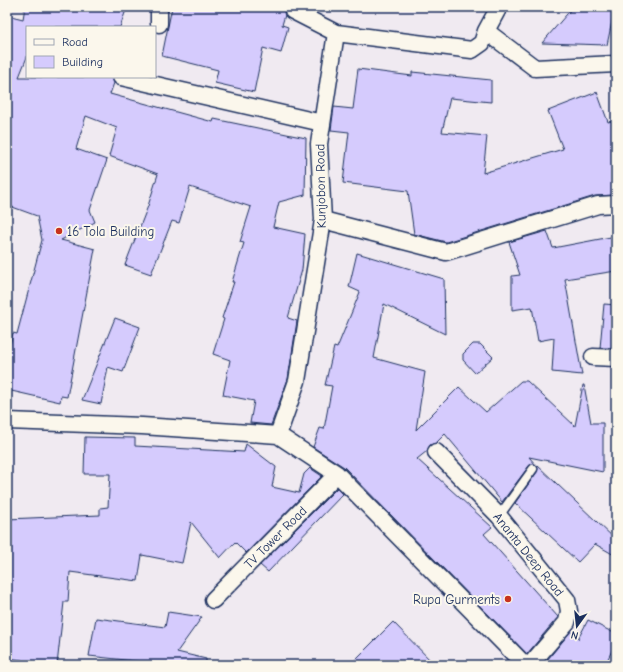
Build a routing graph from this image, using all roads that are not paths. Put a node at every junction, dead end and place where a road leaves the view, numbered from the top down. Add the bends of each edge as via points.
1 (159, 7) edge
2 (293, 7) edge
3 (499, 7) edge
4 (159, 24) dead end
5 (486, 31) junction
6 (336, 33) junction
7 (616, 64) edge
8 (125, 78) edge
9 (322, 123) junction
10 (616, 204) edge
11 (323, 220) junction
12 (593, 357) dead end
13 (616, 358) edge
14 (7, 421) edge
15 (278, 435) junction
16 (436, 452) dead end
17 (533, 469) dead end
18 (337, 474) junction
19 (499, 516) junction
20 (213, 600) dead end
21 (525, 665) edge
22 (530, 665) edge

1 - 4 street
2 - 6 street via 293,11
3 - 5 street
5 - 6 street via 482,43 472,50
5 - 7 street via 535,68
6 - 9 street, Kunjobon Road
8 - 9 street
9 - 11 street, Kunjobon Road via 319,144
10 - 11 street via 598,205 446,252
11 - 15 street, Kunjobon Road via 297,381
12 - 13 street
14 - 15 street
15 - 18 street
16 - 19 street, Ananta Deep Road
17 - 19 lane
18 - 20 street, TV Tower Road
18 - 21 street
19 - 22 street, Ananta Deep Road via 567,600 569,611 566,622

